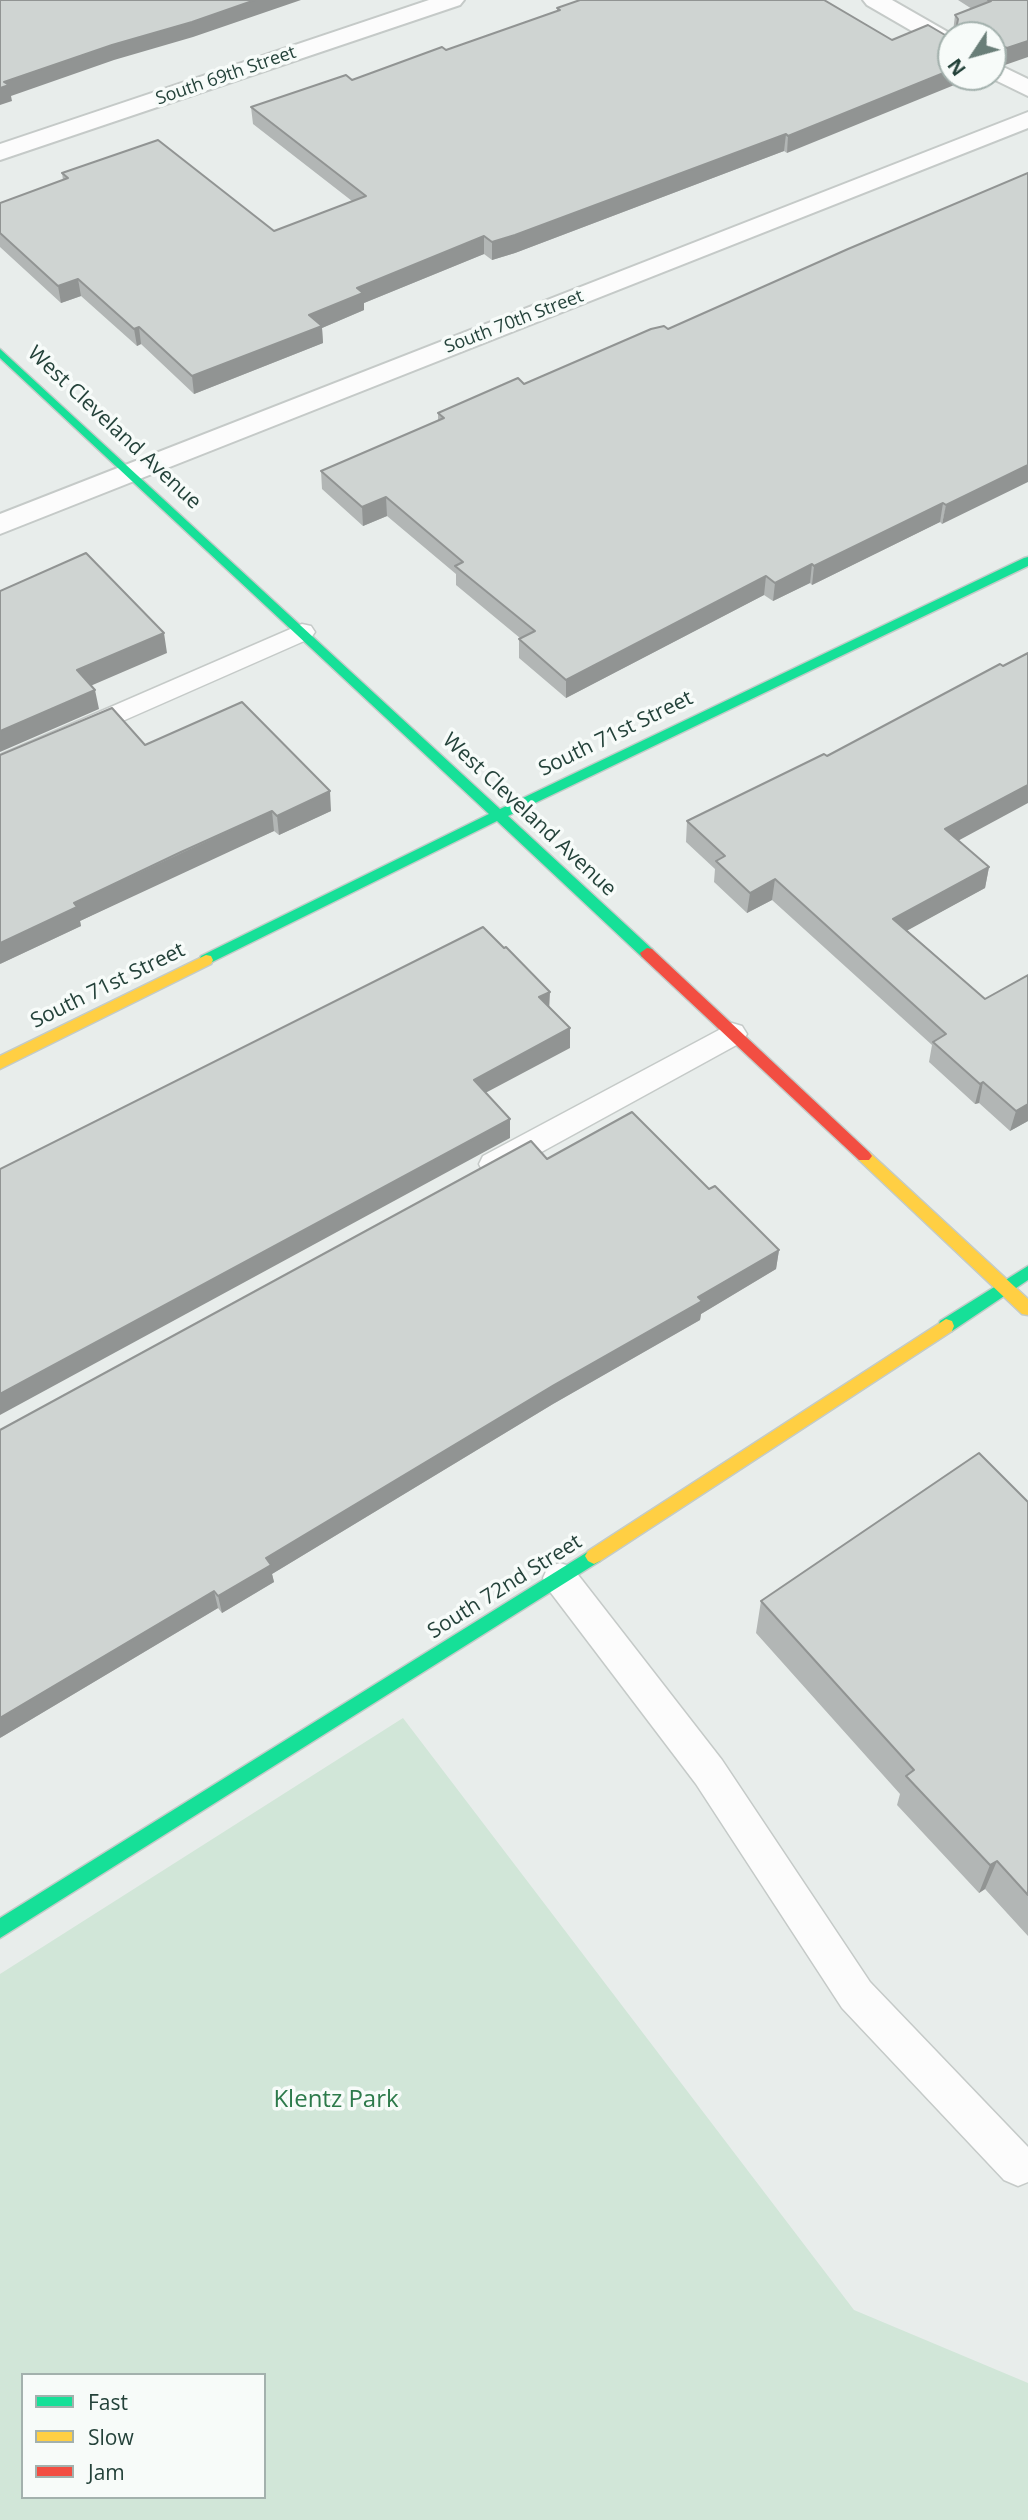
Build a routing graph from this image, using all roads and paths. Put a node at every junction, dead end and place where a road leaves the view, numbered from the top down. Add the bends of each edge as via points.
1 (452, 0) edge
2 (875, 0) edge
3 (937, 36) edge
4 (1007, 77) edge
5 (1028, 89) edge
6 (1028, 120) edge
7 (0, 152) edge
8 (0, 352) edge
9 (132, 472) junction
10 (0, 525) edge
11 (1028, 561) edge
12 (302, 632) junction
13 (0, 766) edge
14 (498, 815) junction
15 (732, 1034) junction
16 (0, 1063) edge
17 (472, 1176) edge
18 (1028, 1272) edge
19 (1004, 1287) junction
20 (1028, 1309) edge
21 (560, 1578) junction
22 (0, 1929) edge
23 (1018, 2166) dead end

1 - 7 street, South 69th Street
2 - 3 street
4 - 5 street
6 - 9 street, South 70th Street
8 - 9 street, West Cleveland Avenue
9 - 10 street, South 70th Street
9 - 12 street, West Cleveland Avenue
11 - 14 street, South 71st Street
12 - 13 lane
12 - 14 street, West Cleveland Avenue
14 - 15 street, West Cleveland Avenue
14 - 16 street, South 71st Street
15 - 17 lane
15 - 19 street, West Cleveland Avenue
18 - 19 street, South 72nd Street
19 - 20 street, West Cleveland Avenue
19 - 21 street, South 72nd Street
21 - 22 street, South 72nd Street
21 - 23 lane via 709,1772 856,1995

